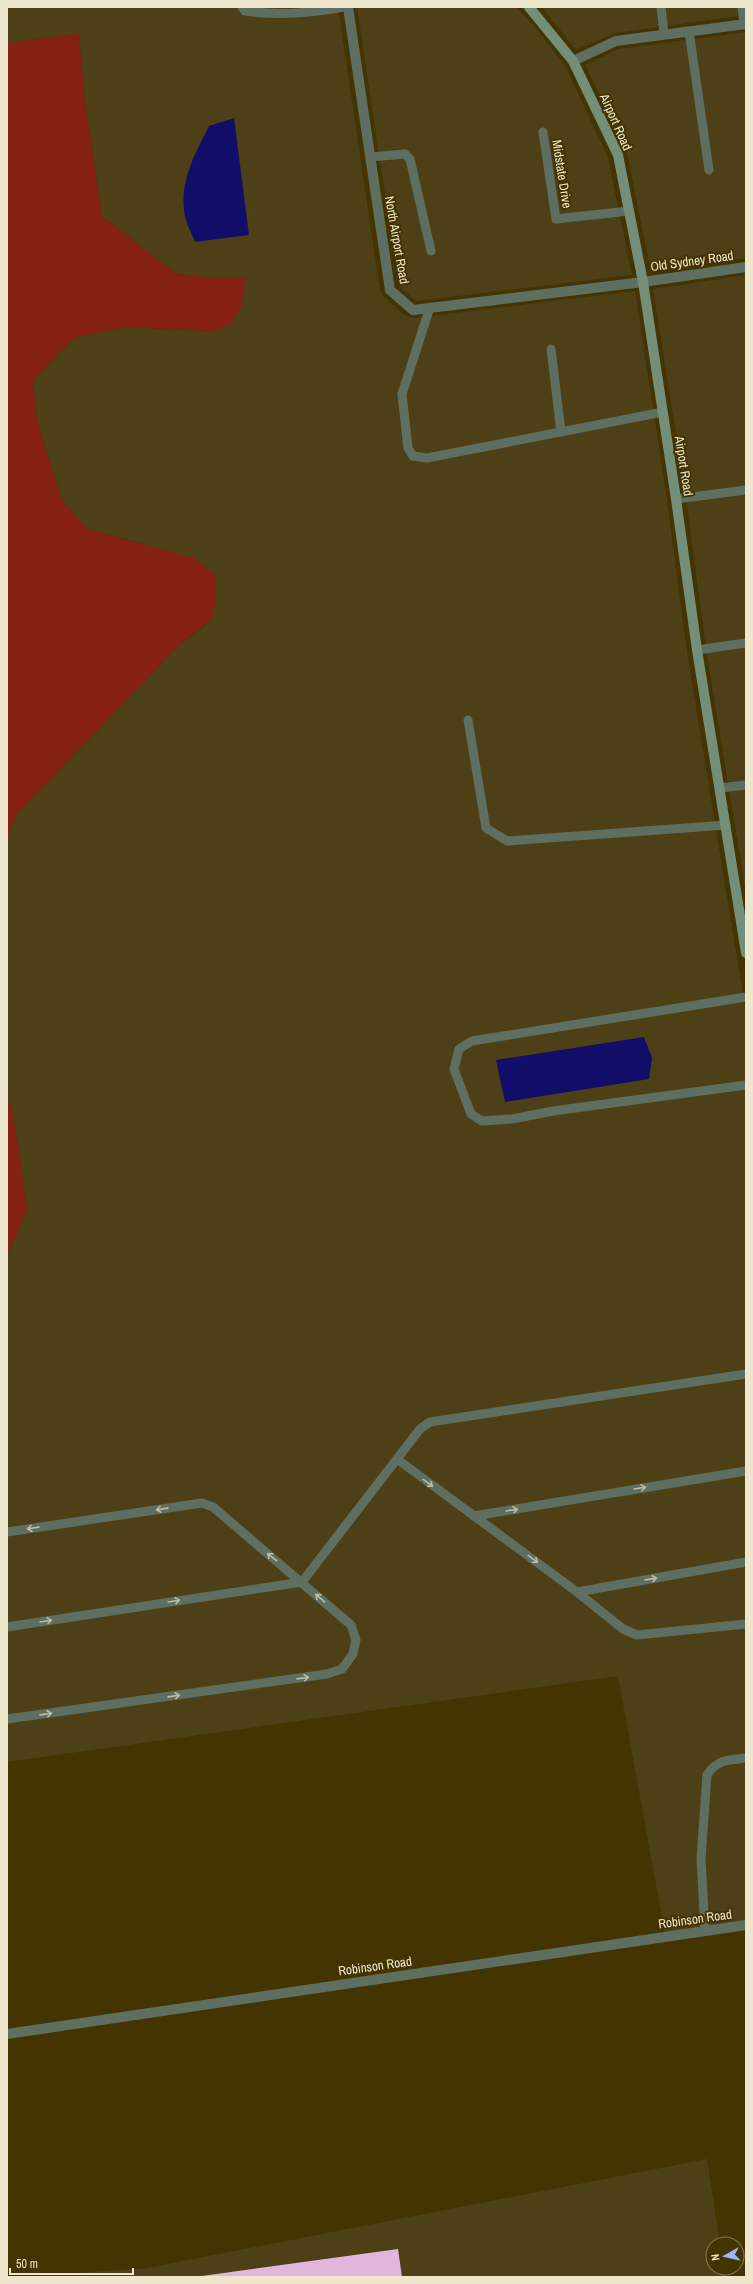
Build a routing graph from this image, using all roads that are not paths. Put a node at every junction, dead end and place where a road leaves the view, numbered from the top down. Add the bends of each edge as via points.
1 (242, 7) edge
2 (344, 7) edge
3 (348, 7) edge
4 (529, 7) edge
5 (661, 7) edge
6 (742, 7) edge
7 (745, 24) edge
8 (689, 31) junction
9 (664, 34) junction
10 (573, 61) junction
11 (543, 132) dead end
12 (370, 157) junction
13 (710, 170) dead end
14 (629, 211) junction
15 (431, 252) dead end
16 (746, 267) edge
17 (643, 282) junction
18 (430, 307) junction
19 (551, 349) dead end
20 (663, 412) junction
21 (562, 432) junction
22 (746, 490) edge
23 (676, 499) junction
24 (746, 643) edge
25 (697, 650) junction
26 (468, 720) dead end
27 (746, 785) edge
28 (720, 788) junction
29 (726, 825) junction
30 (746, 953) edge
31 (746, 997) edge
32 (746, 1085) edge
33 (746, 1374) edge
34 (397, 1459) junction
35 (746, 1471) edge
36 (474, 1516) junction
37 (7, 1532) edge
38 (746, 1562) edge
39 (302, 1582) junction
40 (577, 1592) junction
41 (746, 1624) edge
42 (7, 1627) edge
43 (7, 1719) edge
44 (746, 1758) edge
45 (746, 1925) edge
46 (705, 1931) junction
47 (7, 2034) edge

1 - 2 lane via 245,11 270,15
3 - 12 street, North Airport Road
4 - 10 street, Airport Road
5 - 9 lane
6 - 7 lane
7 - 8 street
8 - 9 street
8 - 13 lane
9 - 10 street via 616,41
10 - 14 street, Airport Road via 618,155
11 - 14 lane, Midstate Drive via 556,219
12 - 15 lane via 405,154 410,159
12 - 18 street, North Airport Road via 390,290 413,310
14 - 17 street, Airport Road
16 - 17 street, Old Sydney Road
17 - 18 street, North Airport Road
17 - 20 street, Airport Road
18 - 21 lane via 402,394 408,448 413,456 427,458
19 - 21 lane
20 - 21 lane
20 - 23 street, Airport Road
22 - 23 lane
23 - 25 street, Airport Road
24 - 25 lane
25 - 28 street, Airport Road
26 - 29 lane via 486,828 507,841
27 - 28 lane
28 - 29 street, Airport Road
29 - 30 street, Airport Road
31 - 32 lane via 472,1041 459,1049 454,1069 470,1114 482,1121 512,1119 553,1111
33 - 34 lane via 430,1422 420,1429
34 -> 36 lane
34 - 39 lane
36 -> 35 lane
36 -> 40 lane
39 -> 37 lane via 213,1507 202,1503
40 -> 38 lane
42 -> 39 lane
43 -> 39 lane via 327,1674 342,1669 353,1654 356,1640 351,1625
40 - 41 lane via 623,1629 637,1636
44 - 46 lane via 722,1761 713,1766 707,1774 701,1859
45 - 46 street, Robinson Road
46 - 47 street, Robinson Road

